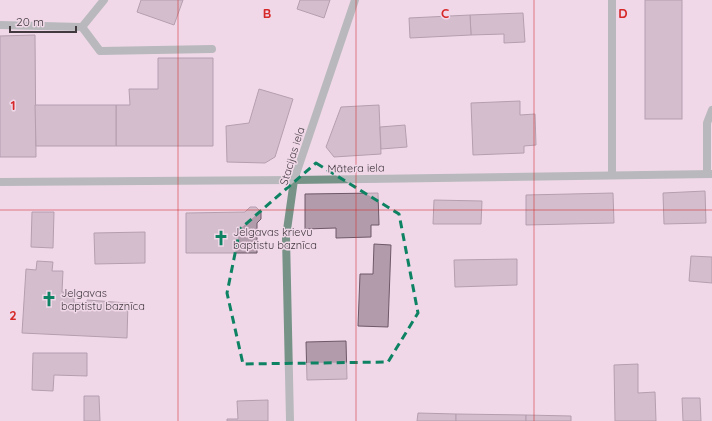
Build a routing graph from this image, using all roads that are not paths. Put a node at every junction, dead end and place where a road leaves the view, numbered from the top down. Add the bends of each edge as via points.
1 (104, 0) edge
2 (355, 0) edge
3 (612, 0) edge
4 (0, 25) edge
5 (82, 27) junction
6 (212, 49) dead end
7 (712, 110) edge
8 (710, 174) edge
9 (612, 176) junction
10 (294, 180) junction
11 (0, 182) edge
12 (290, 421) edge

1 - 5 street
2 - 10 street, Stacijas iela
3 - 9 street
4 - 5 street
5 - 6 street via 100,51
7 - 8 street via 707,123
8 - 9 street, Mātera iela
9 - 10 street, Mātera iela
10 - 11 street, Mātera iela
10 - 12 street, Stacijas iela via 286,237

